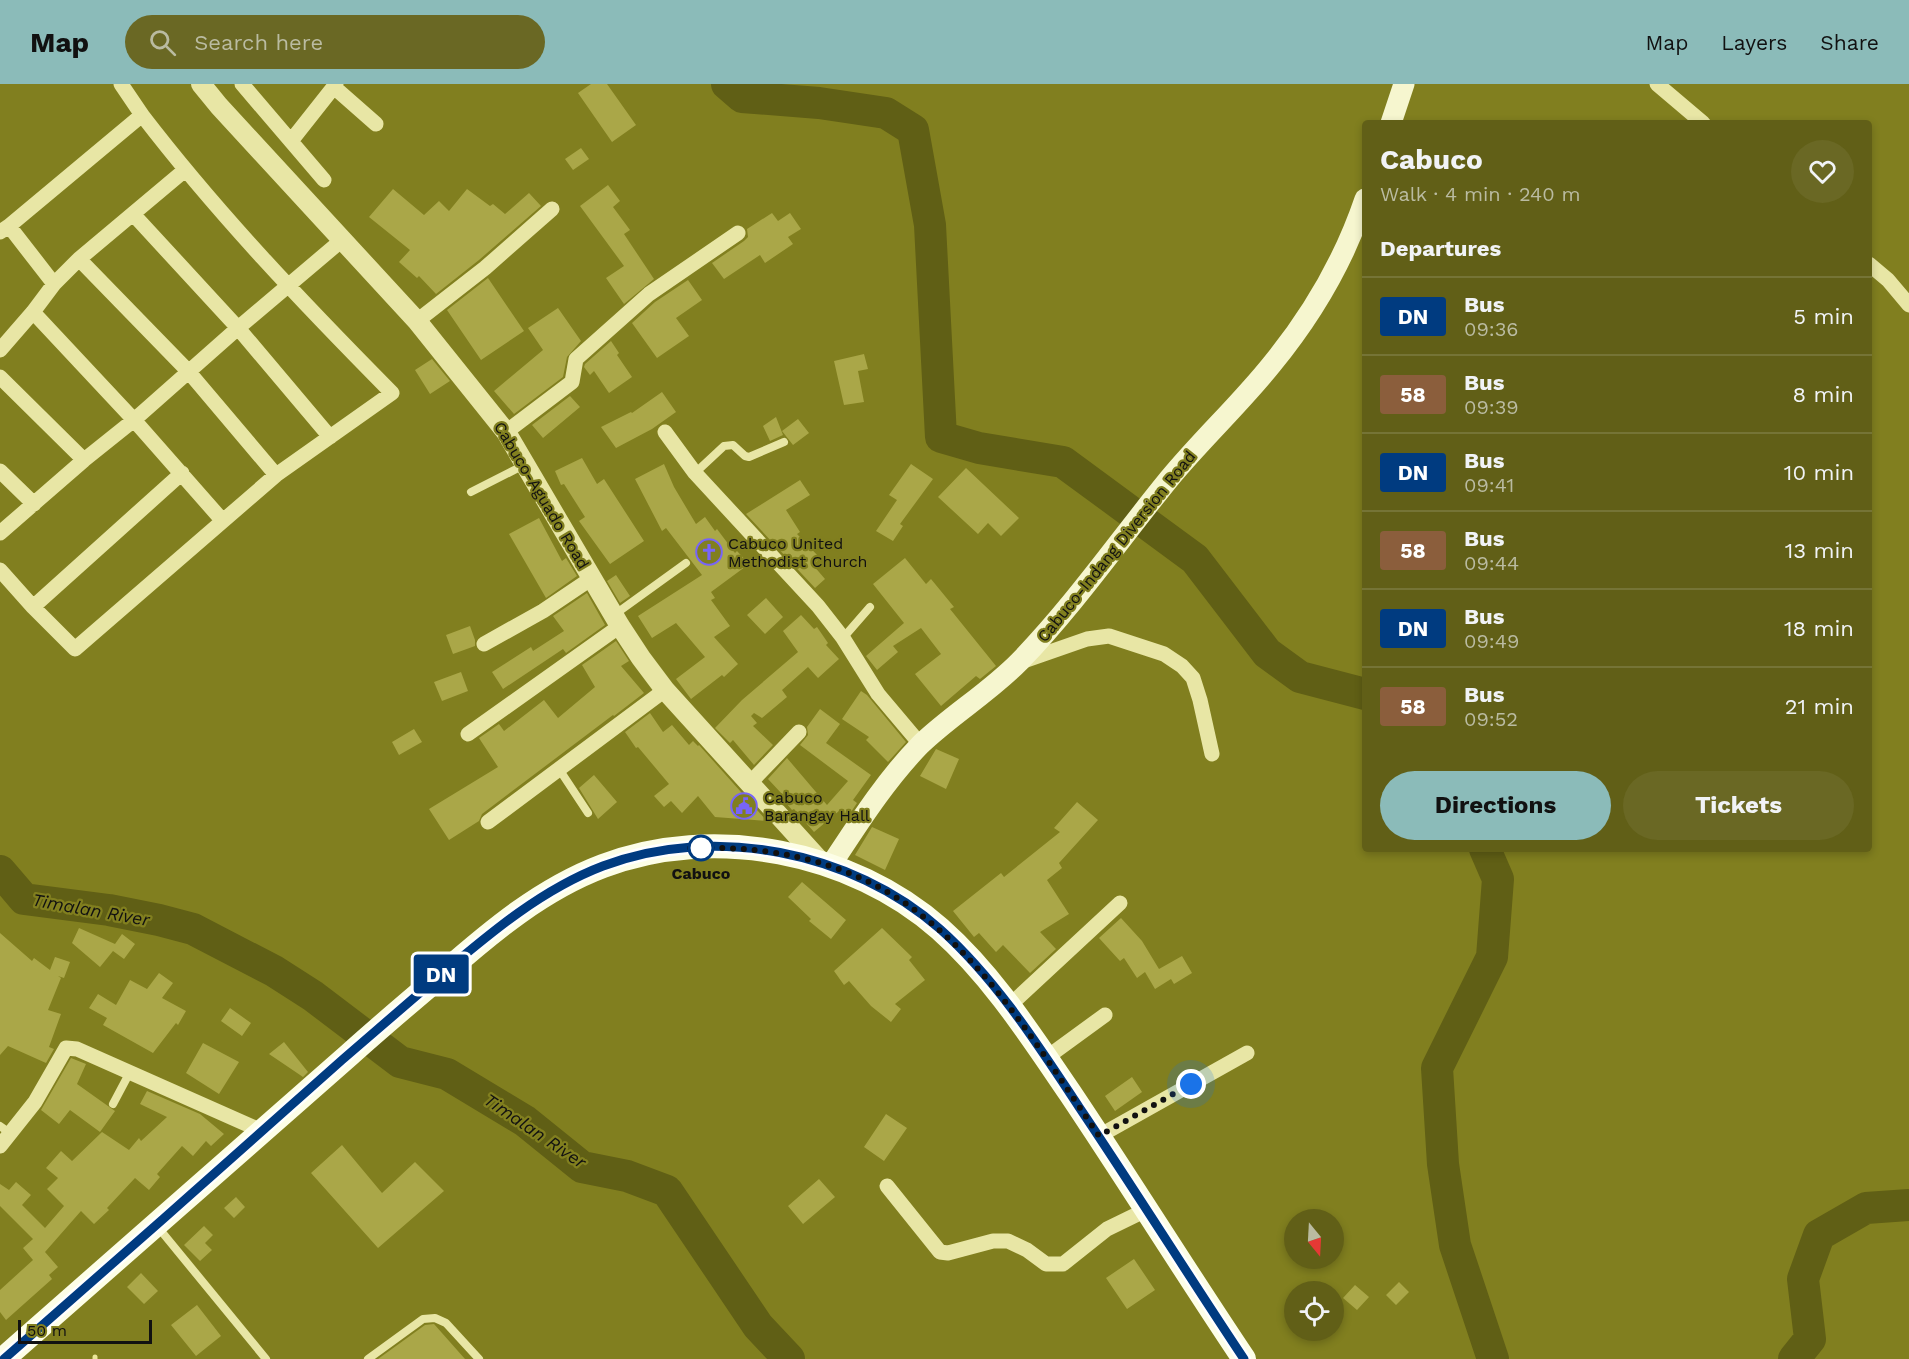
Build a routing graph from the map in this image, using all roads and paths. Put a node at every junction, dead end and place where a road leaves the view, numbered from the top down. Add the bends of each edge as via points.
1 (121, 84) edge
2 (201, 84) edge
3 (1404, 84) edge
4 (1657, 84) edge
5 (335, 85) edge
6 (248, 87) edge
7 (142, 115) junction
8 (1392, 120) edge
9 (1699, 120) edge
10 (376, 124) dead end
11 (291, 141) junction
12 (185, 171) junction
13 (324, 180) dead end
14 (1362, 206) edge
15 (552, 209) dead end
16 (134, 214) junction
17 (5, 229) edge
18 (738, 233) dead end
19 (342, 240) junction
20 (79, 259) junction
21 (1872, 267) edge
22 (54, 284) junction
23 (287, 286) junction
24 (1909, 305) edge
25 (33, 312) junction
26 (417, 321) junction
27 (238, 328) junction
28 (0, 350) edge
29 (188, 371) junction
30 (0, 377) edge
31 (134, 420) junction
32 (506, 432) junction
33 (665, 432) dead end
34 (330, 437) junction
35 (784, 442) dead end
36 (84, 460) junction
37 (525, 464) junction
38 (0, 471) edge
39 (182, 473) junction
40 (695, 473) junction
41 (276, 475) junction
42 (471, 492) dead end
43 (34, 504) junction
44 (222, 520) junction
45 (0, 533) edge
46 (686, 563) dead end
47 (0, 570) edge
48 (592, 578) junction
49 (33, 607) junction
50 (870, 607) dead end
51 (617, 620) junction
52 (843, 638) junction
53 (484, 644) dead end
54 (1018, 663) junction
55 (665, 690) junction
56 (799, 732) dead end
57 (468, 734) dead end
58 (921, 745) junction
59 (1212, 754) dead end
60 (559, 769) junction
61 (749, 784) junction
62 (588, 813) dead end
63 (488, 822) dead end
64 (826, 864) junction
65 (1120, 903) dead end
66 (1009, 1006) junction
67 (1105, 1015) dead end
68 (1247, 1053) dead end
69 (1046, 1058) junction
70 (130, 1072) junction
71 (113, 1104) dead end
72 (5, 1130) edge
73 (262, 1131) junction
74 (1099, 1136) junction
75 (0, 1146) edge
76 (887, 1186) dead end
77 (1146, 1210) junction
78 (156, 1225) junction
79 (3, 1359) edge
80 (266, 1359) edge
81 (368, 1359) edge
82 (479, 1359) edge
83 (1244, 1359) edge

1 - 7 street
2 - 19 street, Cabuco-Aguado Road
3 - 8 main road
4 - 9 street
5 - 10 street
5 - 11 street
6 - 11 street
7 - 12 street
7 - 17 street
11 - 13 street
12 - 16 street
12 - 23 street
14 - 54 main road, Cabuco-Indang Diversion Road via 1335,273 1313,310 1272,364 1171,476
15 - 26 street
16 - 20 street
16 - 27 street
17 - 22 street
18 - 32 street via 650,294 576,359 572,382
19 - 23 street
19 - 26 street, Cabuco-Aguado Road
20 - 22 street
20 - 29 street
21 - 24 street
22 - 25 street
23 - 27 street
23 - 34 street via 392,393
25 - 28 street
25 - 31 street
26 - 32 street, Cabuco-Aguado Road
27 - 29 street
27 - 34 street
29 - 31 street
29 - 41 street
30 - 36 street
31 - 36 street
31 - 39 street
32 - 37 street, Cabuco-Aguado Road
33 - 40 street
34 - 41 street
35 - 40 lane via 749,457 733,445 724,446
36 - 43 street
37 - 42 lane
37 - 48 street, Cabuco-Aguado Road
38 - 43 street
39 - 44 street
39 - 49 street
40 - 52 street
41 - 44 street
43 - 45 street
44 - 49 street via 75,649
46 - 51 lane
47 - 49 street
48 - 51 street, Cabuco-Aguado Road
48 - 53 street
50 - 52 lane
51 - 55 street, Cabuco-Aguado Road
51 - 57 street
52 - 58 street via 878,694
54 - 58 main road, Cabuco-Indang Diversion Road
54 - 59 street via 1087,639 1109,636 1164,654 1193,678
55 - 60 street
55 - 61 street, Cabuco-Aguado Road
56 - 61 street
58 - 64 main road, Cabuco-Indang Diversion Road via 885,785
60 - 62 lane
60 - 63 street
61 - 64 street, Cabuco-Aguado Road
64 - 66 main road via 887,891 927,918 958,946
64 - 73 main road via 780,853 714,848 640,855 598,867 556,887 476,945
65 - 66 street
66 - 69 main road
67 - 69 street
68 - 74 street
69 - 74 main road
70 - 71 lane
70 - 72 street via 66,1048 35,1102
70 - 73 street
72 - 75 street
73 - 78 main road
74 - 77 main road
76 - 77 street via 940,1252 1008,1241 1046,1264 1063,1263 1107,1229
77 - 83 main road
78 - 79 main road
78 - 80 lane
81 - 82 lane via 423,1319 435,1318 446,1323

